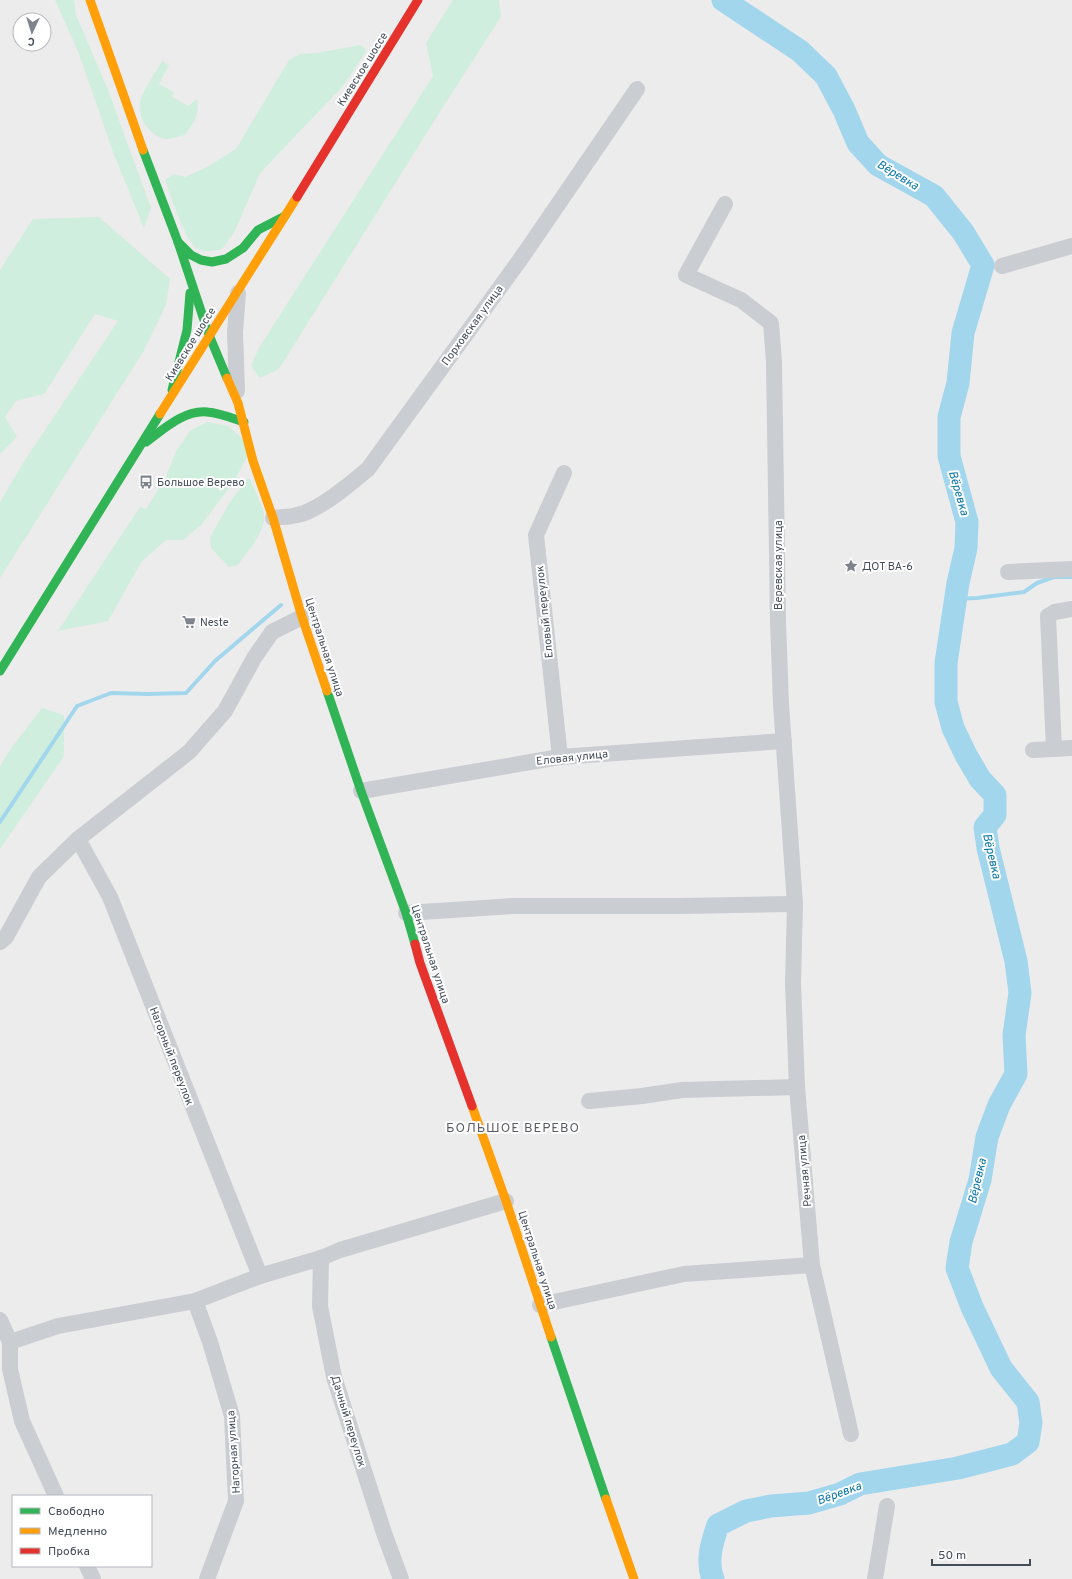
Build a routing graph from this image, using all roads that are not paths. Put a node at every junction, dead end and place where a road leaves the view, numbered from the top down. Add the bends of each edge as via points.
1 (90, 0) edge
2 (418, 0) edge
3 (637, 90) dead end
4 (725, 204) dead end
5 (285, 216) junction
6 (178, 242) junction
7 (1072, 246) edge
8 (1002, 266) dead end
9 (189, 272) junction
10 (239, 289) junction
11 (209, 335) junction
12 (170, 398) junction
13 (238, 403) junction
14 (244, 422) junction
15 (141, 444) junction
16 (564, 474) dead end
17 (274, 518) junction
18 (1072, 569) edge
19 (1008, 572) dead end
20 (1072, 609) edge
21 (302, 617) junction
22 (0, 671) edge
23 (784, 741) junction
24 (1072, 748) edge
25 (1054, 749) junction
26 (1033, 750) dead end
27 (560, 757) junction
28 (361, 791) junction
29 (78, 839) junction
30 (795, 904) junction
31 (406, 913) junction
32 (0, 942) edge
33 (797, 1087) junction
34 (589, 1101) dead end
35 (506, 1200) junction
36 (321, 1258) junction
37 (812, 1265) junction
38 (260, 1276) junction
39 (195, 1301) junction
40 (540, 1305) junction
41 (0, 1320) edge
42 (10, 1342) junction
43 (851, 1434) dead end
44 (56, 1495) edge
45 (887, 1506) dead end
46 (87, 1567) edge
47 (93, 1579) edge
48 (207, 1579) edge
49 (401, 1579) edge
50 (634, 1579) edge
51 (875, 1579) edge

1 - 6 street via 132,124
2 - 5 street, Киевское шоссе
3 - 17 street, Порховская улица via 522,257 368,469 336,495 312,510
4 - 23 street, Веревская улица via 686,275 741,300 771,323 774,362 778,621
5 - 6 street via 258,230 243,248 226,259 212,262 202,260 191,255
5 - 10 street, Киевское шоссе
6 - 9 street
7 - 8 street
9 - 11 street, Центральная улица
9 - 12 street via 189,323
10 - 11 street, Киевское шоссе
10 - 13 street via 235,332
11 - 12 street, Киевское шоссе
11 - 13 street, Центральная улица
12 - 15 street, Киевское шоссе
13 - 14 street, Центральная улица
14 - 15 street via 202,412 189,415
14 - 17 street, Центральная улица via 253,461
15 - 22 street, Киевское шоссе
16 - 27 street, Еловый переулок via 536,535
17 - 21 street, Центральная улица
18 - 19 street
20 - 25 street via 1048,616
21 - 28 street, Центральная улица
21 - 29 street via 272,632 254,658 225,711 189,752
23 - 27 street, Еловая улица
23 - 30 street, Веревская улица
24 - 25 street
25 - 26 street
27 - 28 street, Еловая улица
28 - 31 street, Центральная улица
29 - 32 street via 40,877 6,937
29 - 38 street, Нагорный переулок via 110,897
30 - 31 street via 513,906
30 - 33 street, Речная улица via 793,983
31 - 35 street, Центральная улица via 420,963
33 - 34 street via 682,1090
33 - 37 street, Речная улица
35 - 36 street
35 - 40 street, Центральная улица
36 - 38 street
36 - 49 street, Дачный переулок via 320,1306 334,1377
37 - 40 street via 684,1274
37 - 43 street, Речная улица
38 - 39 street
39 - 42 street via 58,1326
39 - 48 street, Нагорная улица via 232,1416 236,1501
40 - 50 street, Центральная улица
41 - 42 street
42 - 44 street via 10,1369 22,1421
45 - 51 street
46 - 47 street

